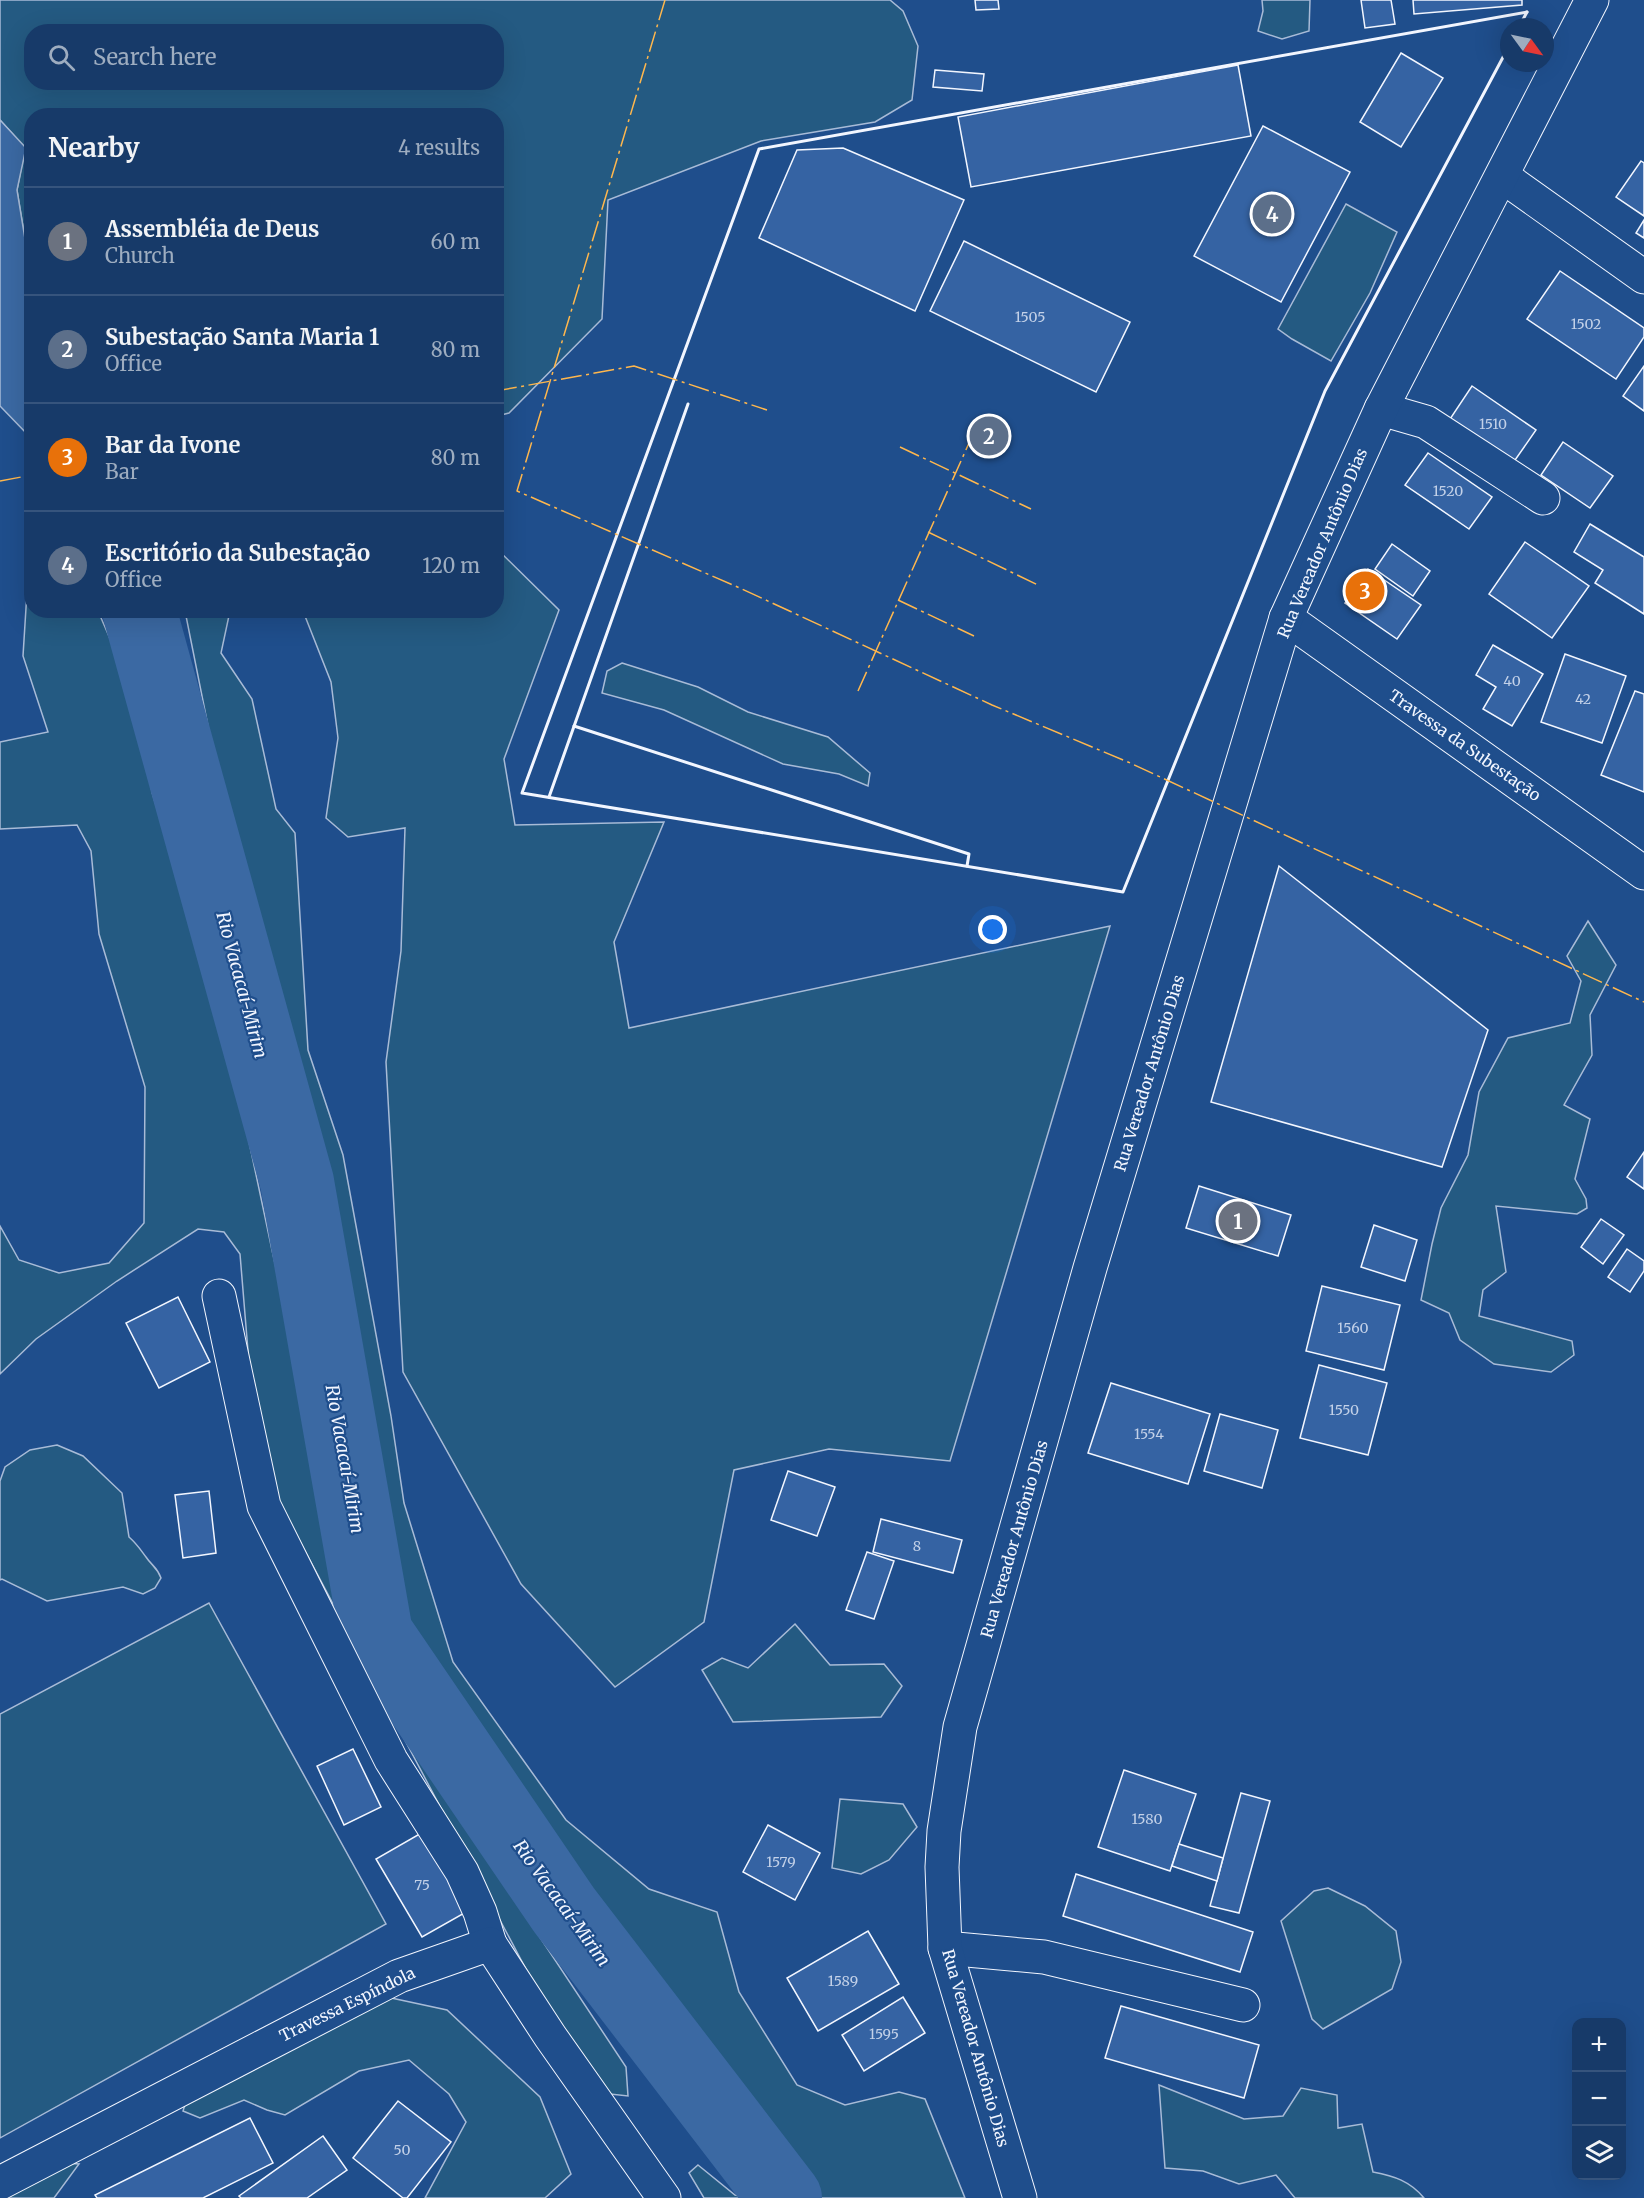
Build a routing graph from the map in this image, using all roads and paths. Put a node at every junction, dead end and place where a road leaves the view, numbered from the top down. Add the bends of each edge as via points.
1 (1592, 0) edge
2 (1502, 176) junction
3 (1644, 278) edge
4 (1381, 409) junction
5 (1543, 498) dead end
6 (1286, 618) junction
7 (1644, 873) edge
8 (219, 1296) dead end
9 (490, 1944) junction
10 (945, 1948) junction
11 (1243, 2005) dead end
12 (0, 2183) edge
13 (664, 2198) edge
14 (1020, 2198) edge

1 - 2 street, Rua Vereador Antônio Dias
2 - 3 street
2 - 4 street, Rua Vereador Antônio Dias
4 - 5 street via 1426,422
4 - 6 street, Rua Vereador Antônio Dias
6 - 7 street, Travessa da Subestação
6 - 10 street, Rua Vereador Antônio Dias via 1090,1268 960,1727 944,1831
8 - 9 street via 264,1506 391,1760 462,1872
9 - 12 street, Travessa Espíndola via 399,1976
9 - 13 street
10 - 11 street via 1044,1957
10 - 14 street, Rua Vereador Antônio Dias

